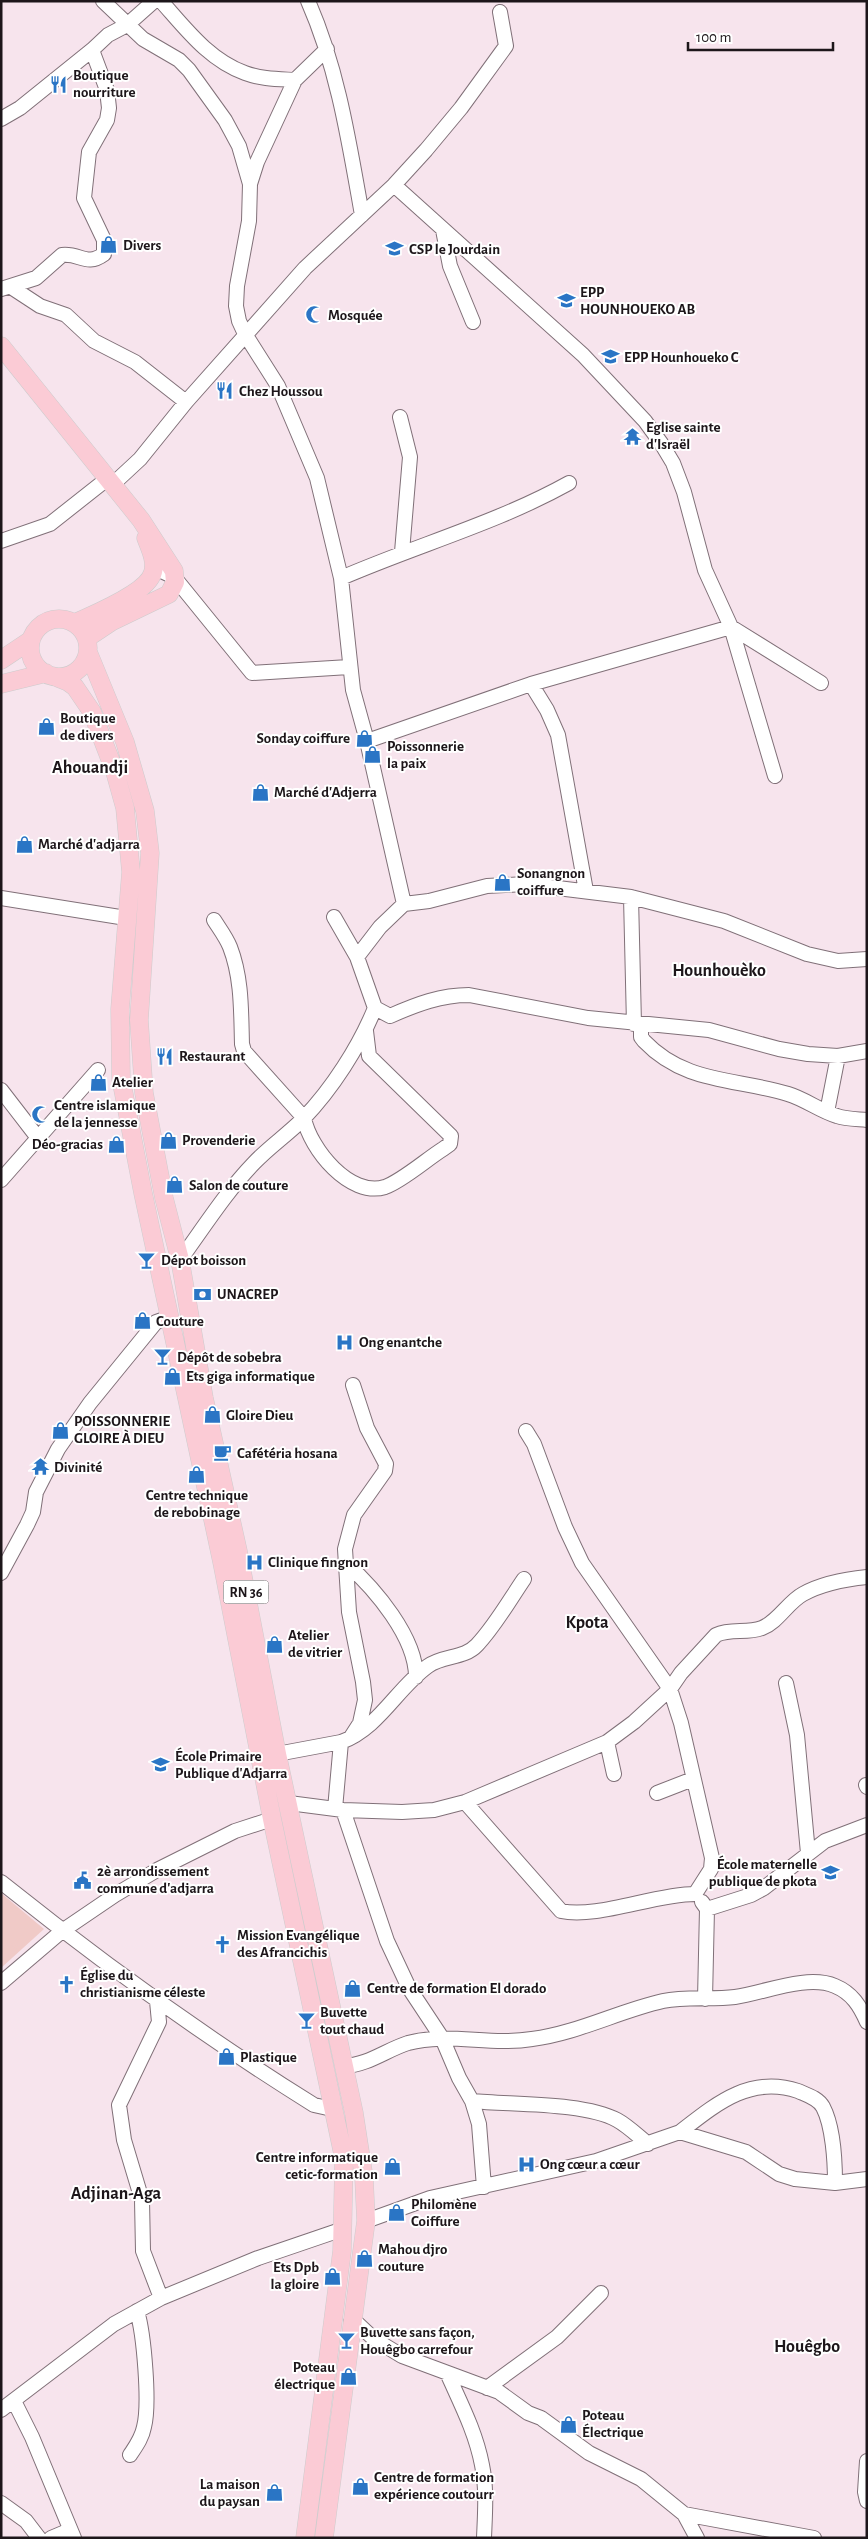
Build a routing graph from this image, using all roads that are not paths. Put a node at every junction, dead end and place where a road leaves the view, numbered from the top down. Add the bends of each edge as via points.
1 (103, 1) edge
2 (154, 1) edge
3 (161, 1) edge
4 (308, 1) edge
5 (500, 12) dead end
6 (127, 25) junction
7 (327, 49) junction
8 (92, 50) junction
9 (295, 80) junction
10 (1, 119) edge
11 (250, 184) junction
12 (394, 185) junction
13 (362, 215) junction
14 (443, 230) junction
15 (6, 288) edge
16 (473, 322) dead end
17 (245, 334) junction
18 (1, 346) edge
19 (186, 402) junction
20 (400, 417) dead end
21 (109, 482) junction
22 (569, 483) dead end
23 (141, 520) junction
24 (1, 541) edge
25 (402, 552) junction
26 (154, 567) junction
27 (174, 577) junction
28 (341, 578) junction
29 (75, 624) junction
30 (731, 627) junction
31 (31, 640) junction
32 (87, 645) junction
33 (1, 660) edge
34 (349, 667) junction
35 (50, 675) junction
36 (1, 684) edge
37 (530, 684) junction
38 (821, 684) dead end
39 (367, 741) junction
40 (775, 776) dead end
41 (586, 891) junction
42 (1, 898) edge
43 (631, 898) junction
44 (404, 904) junction
45 (334, 917) dead end
46 (126, 918) junction
47 (214, 920) dead end
48 (357, 956) junction
49 (867, 959) edge
50 (375, 1008) junction
51 (637, 1024) junction
52 (366, 1031) junction
53 (867, 1051) edge
54 (838, 1056) junction
55 (98, 1070) dead end
56 (1, 1090) edge
57 (827, 1112) junction
58 (304, 1118) junction
59 (867, 1120) edge
60 (38, 1138) junction
61 (1, 1180) edge
62 (180, 1260) junction
63 (170, 1317) junction
64 (353, 1385) dead end
65 (526, 1431) dead end
66 (346, 1563) junction
67 (1, 1573) edge
68 (867, 1577) edge
69 (524, 1579) dead end
70 (416, 1677) junction
71 (786, 1683) dead end
72 (670, 1690) junction
73 (346, 1739) junction
74 (607, 1742) junction
75 (277, 1754) junction
76 (614, 1774) dead end
77 (693, 1779) junction
78 (657, 1793) dead end
79 (465, 1802) junction
80 (289, 1803) junction
81 (339, 1810) junction
82 (272, 1820) junction
83 (867, 1825) edge
84 (808, 1853) junction
85 (1, 1882) edge
86 (696, 1894) junction
87 (707, 1909) junction
88 (62, 1930) junction
89 (1, 1984) edge
90 (705, 1999) junction
91 (157, 2001) junction
92 (863, 2007) edge
93 (867, 2022) edge
94 (442, 2038) junction
95 (344, 2066) junction
96 (472, 2101) junction
97 (332, 2109) junction
98 (680, 2132) junction
99 (648, 2144) junction
100 (867, 2179) edge
101 (835, 2183) junction
102 (484, 2187) junction
103 (366, 2221) junction
104 (343, 2228) junction
105 (601, 2292) dead end
106 (161, 2298) junction
107 (137, 2311) junction
108 (351, 2322) junction
109 (448, 2375) junction
110 (487, 2388) junction
111 (14, 2401) junction
112 (1, 2410) edge
113 (130, 2455) dead end
114 (867, 2461) edge
115 (867, 2501) edge
116 (1, 2503) edge
117 (684, 2514) junction
118 (72, 2534) edge
119 (38, 2538) edge
120 (51, 2538) edge
121 (305, 2538) edge
122 (324, 2538) edge
123 (484, 2538) edge
124 (696, 2538) edge
125 (814, 2538) edge

1 - 6 street
2 - 6 street
3 - 9 street via 203,48 222,62 245,73
4 - 7 street
5 - 12 street via 506,46 461,108
6 - 8 street via 108,35
6 - 11 street via 143,39 179,60 204,88 239,146
7 - 9 street
7 - 13 street via 344,114
8 - 10 street via 20,108
8 - 15 street via 107,90 108,108 107,120 89,152 84,198 104,240 104,254 93,261 62,255 36,278
9 - 11 street
11 - 17 street via 249,221 236,306
12 - 13 street
12 - 14 street
13 - 17 street via 306,268
14 - 16 street via 450,266
14 - 30 street via 583,354 661,443 673,463 705,570
15 - 19 street via 66,315 94,341 135,362
17 - 19 street
17 - 28 street via 278,386 317,478
18 - 21 main road
19 - 21 street via 145,454
20 - 25 street via 410,458
21 - 23 main road
21 - 24 street via 50,524
22 - 25 street via 505,516
23 - 26 main road
23 - 27 main road via 174,571
25 - 28 street
26 - 27 street
26 - 29 main road via 148,582 139,590
27 - 32 main road via 169,594 110,622
27 - 34 street via 252,673
28 - 34 street
29 - 31 main road via 63,619 49,620 38,628
29 - 32 main road
30 - 37 street
30 - 38 street
30 - 40 street
31 - 33 main road
31 - 35 main road via 33,659
32 - 35 main road via 84,663 76,672 65,676
32 - 62 main road, RN 36 via 125,742 145,811 150,852 139,1020 140,1051 144,1093 164,1198
34 - 39 street
35 - 36 main road
35 - 46 main road, RN 36 via 68,682 86,701 116,772 129,836 131,872
37 - 39 street
37 - 41 street via 558,735
39 - 44 street
41 - 43 street
41 - 44 street via 545,885 503,884
42 - 46 street
43 - 49 street via 724,921 807,954 838,960
43 - 51 street
44 - 48 street
45 - 48 street
46 - 63 main road, RN 36 via 119,1028 121,1079
47 - 58 street via 232,954 242,999 244,1051
48 - 50 street
50 - 51 street via 390,1016 430,1000 470,995
50 - 52 street
51 - 54 street via 709,1030 779,1049
51 - 57 street via 644,1041 678,1067 709,1078 774,1090 810,1102
52 - 58 street via 328,1089
52 - 58 street via 370,1056 449,1132 450,1144 393,1183 374,1190 352,1181 328,1164 306,1132
53 - 54 street
54 - 57 street
55 - 60 street
56 - 60 street
57 - 59 street via 844,1118
58 - 62 street via 273,1144 240,1179
60 - 61 street
62 - 75 main road, RN 36 via 204,1398 238,1551
63 - 67 street via 156,1322 90,1403 58,1450 36,1492 27,1525
63 - 82 main road, RN 36 via 262,1756
64 - 66 street via 367,1428 386,1464 386,1471 354,1515 345,1549
65 - 72 street via 582,1563
66 - 70 street via 376,1593 389,1613 414,1656
66 - 73 street via 349,1612 365,1700 360,1723
68 - 72 street via 849,1579 803,1594 763,1628 716,1635
69 - 70 street via 477,1645 465,1654 436,1661
70 - 73 street via 390,1705
71 - 84 street via 797,1735
72 - 74 street
72 - 77 street via 681,1722
73 - 75 street
73 - 81 street
74 - 76 street
74 - 79 street
75 - 80 main road, RN 36
77 - 78 street
77 - 86 street via 712,1858 711,1869
79 - 81 street via 434,1810
79 - 86 street via 561,1911 588,1912 677,1894
80 - 81 street
80 - 95 main road, RN 36
81 - 94 street via 387,1941 409,1988
82 - 88 street via 235,1831 157,1870
82 - 97 main road, RN 36
83 - 84 street via 825,1841
84 - 87 street via 764,1888
85 - 88 street
86 - 87 street
87 - 90 street
88 - 89 street
88 - 91 street
90 - 92 street via 814,1982 835,1986
90 - 94 street via 664,2001 533,2039 499,2042
91 - 97 street via 314,2106
91 - 106 street via 159,2022 119,2105 124,2140 142,2200 143,2252
92 - 93 street
94 - 95 street via 408,2043 377,2058
94 - 96 street
95 - 103 main road, RN 36 via 364,2178
96 - 99 street via 571,2108 604,2115 617,2120
96 - 102 street via 479,2124
97 - 104 main road, RN 36 via 344,2159
98 - 99 street
98 - 101 street via 746,2152 779,2174
98 - 101 street via 725,2100 744,2091 760,2086 780,2086 797,2091 815,2098 827,2117
99 - 102 street via 596,2161
100 - 101 street
102 - 103 street via 430,2198
103 - 108 main road, RN 36
104 - 106 street via 258,2258
104 - 121 main road, RN 36
105 - 110 street via 558,2337
106 - 107 street
107 - 111 street via 85,2345
107 - 113 street via 142,2333 146,2413 141,2437
108 - 109 street via 402,2356
108 - 122 main road, RN 36
109 - 110 street
109 - 123 street via 474,2435 482,2464
110 - 117 street via 541,2418 589,2452 640,2479
111 - 112 street
111 - 118 street
114 - 115 street
116 - 119 street via 26,2521
117 - 124 street
117 - 125 street
118 - 120 street

